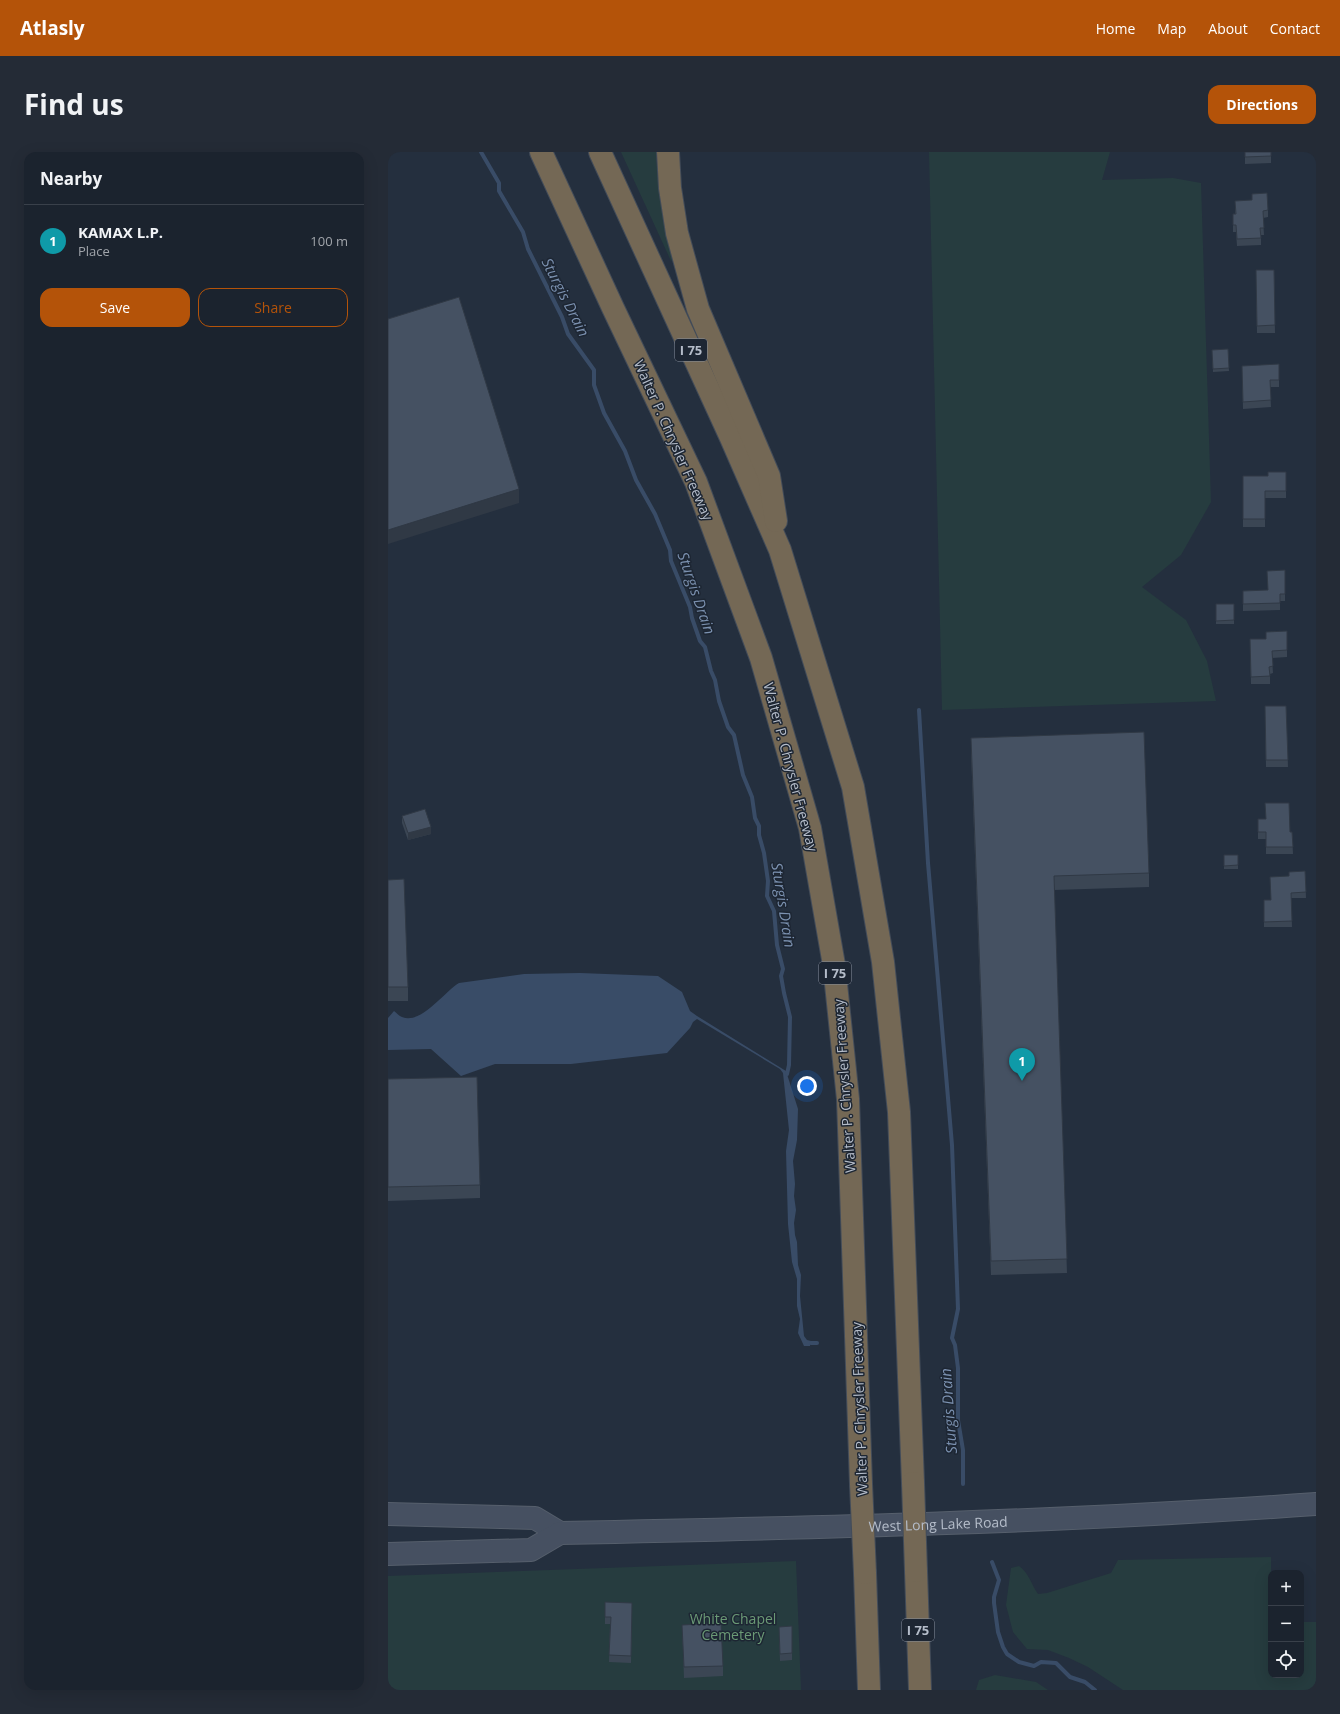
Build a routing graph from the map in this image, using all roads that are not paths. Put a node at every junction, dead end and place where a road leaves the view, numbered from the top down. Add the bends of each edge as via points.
1 (525, 152) edge
2 (542, 152) edge
3 (600, 152) edge
4 (668, 152) edge
5 (612, 308) junction
6 (780, 550) junction
7 (1316, 1504) edge
8 (388, 1514) edge
9 (560, 1533) junction
10 (388, 1554) edge
11 (869, 1690) edge
12 (920, 1690) edge

1 - 5 highway
2 - 5 highway, Walter P. Chrysler Freeway / I 75
3 - 6 highway, I 75
4 - 6 highway via 677,233 698,309 769,476
5 - 11 highway, Walter P. Chrysler Freeway / I 75, bridge via 696,482 761,658 810,828 834,965 848,1099
6 - 12 highway, I 75, bridge via 852,788 883,962 899,1112
7 - 9 main road, West Long Lake Road via 929,1523
8 - 9 main road via 535,1518
9 - 10 main road, West Long Lake Road via 531,1550

